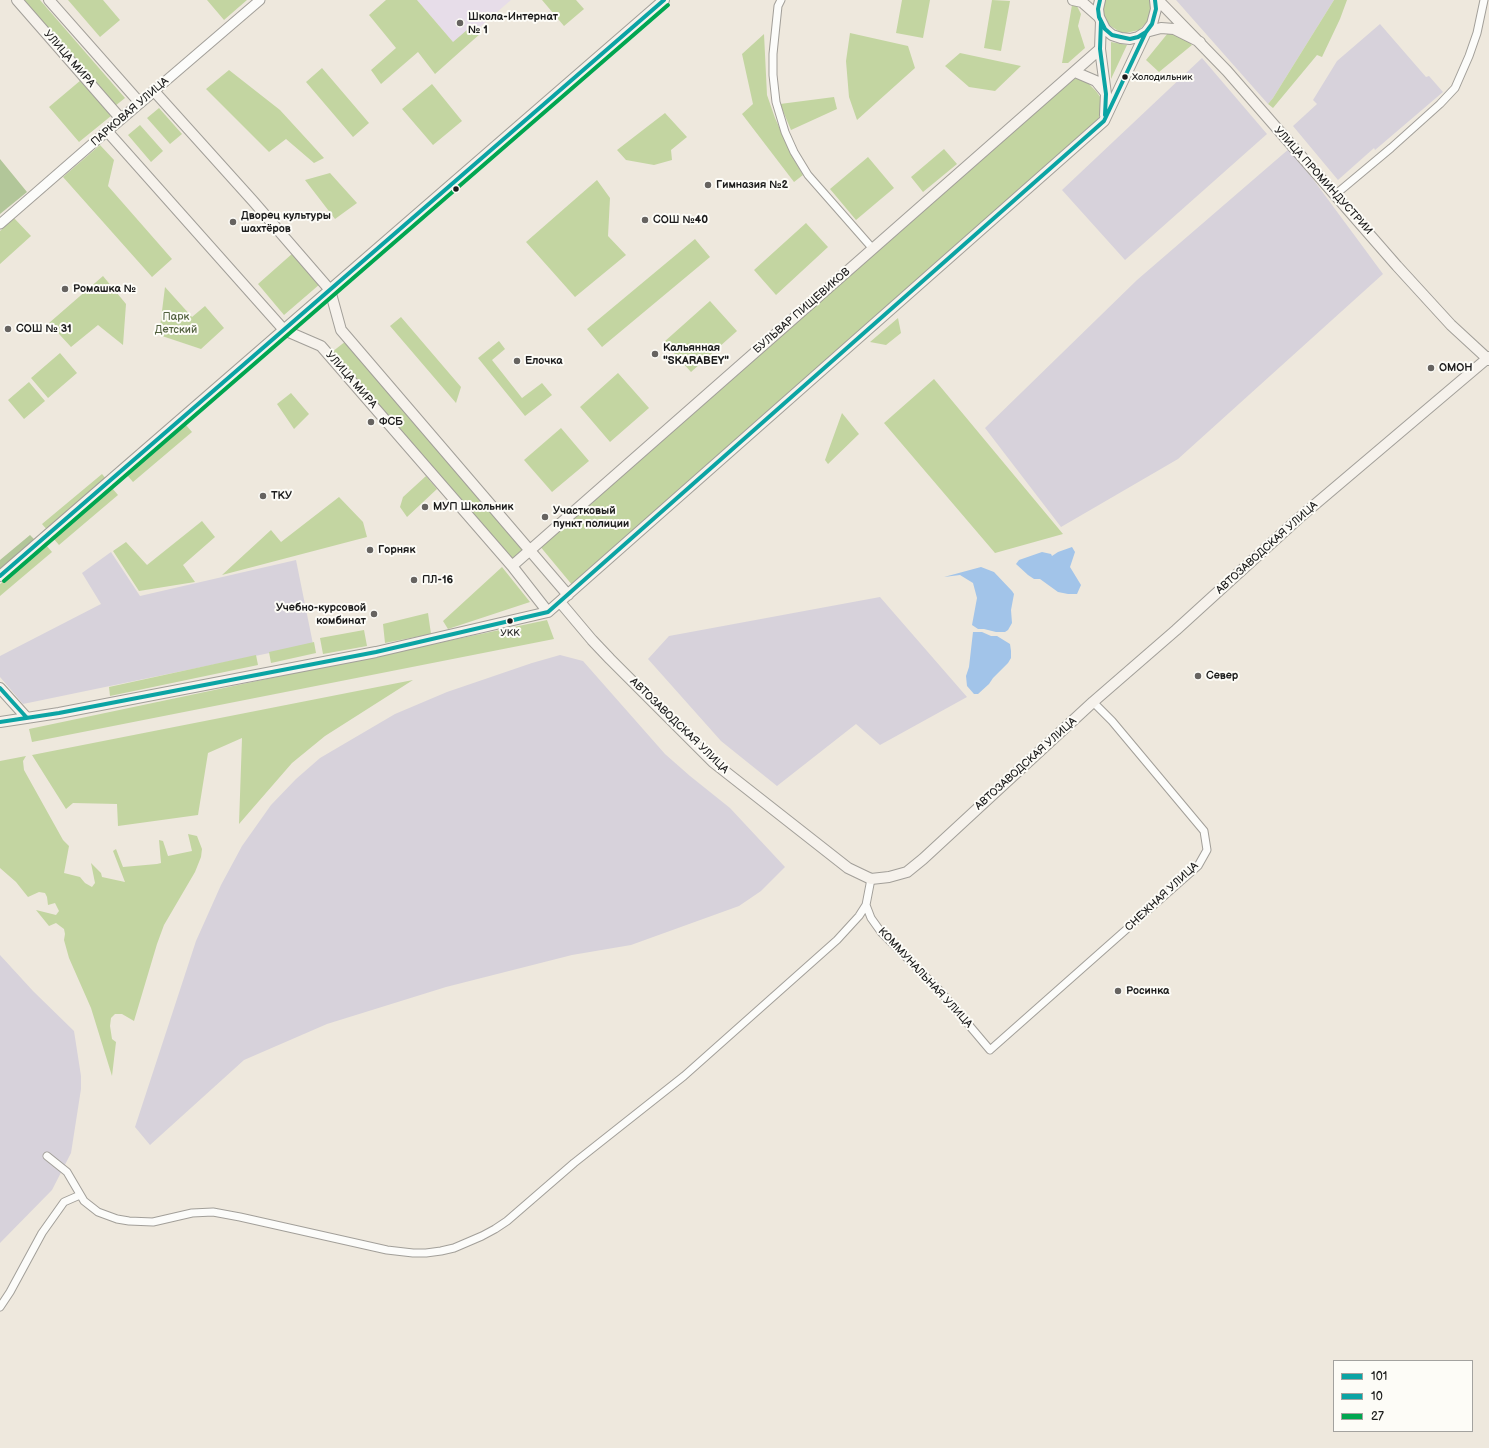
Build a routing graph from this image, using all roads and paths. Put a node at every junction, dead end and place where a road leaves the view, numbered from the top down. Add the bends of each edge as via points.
1 (17, 0) edge
2 (49, 0) edge
3 (260, 0) edge
4 (664, 0) edge
5 (781, 0) edge
6 (1073, 0) edge
7 (1100, 0) edge
8 (1155, 0) edge
9 (1158, 0) edge
10 (1484, 0) edge
11 (1100, 19) junction
12 (1146, 32) junction
13 (1200, 42) junction
14 (1100, 49) junction
15 (1075, 72) junction
16 (154, 91) junction
17 (1106, 94) junction
18 (140, 103) junction
19 (121, 119) junction
20 (1104, 121) junction
21 (107, 131) junction
22 (1336, 194) junction
23 (0, 224) edge
24 (873, 249) junction
25 (330, 290) junction
26 (284, 330) junction
27 (1489, 358) edge
28 (530, 550) junction
29 (512, 566) junction
30 (0, 576) edge
31 (568, 595) junction
32 (560, 602) junction
33 (548, 612) junction
34 (0, 688) edge
35 (1093, 702) junction
36 (27, 718) junction
37 (0, 722) edge
38 (871, 879) junction
39 (866, 905) junction
40 (990, 1050) joint
41 (47, 1156) dead end
42 (80, 1195) junction
43 (0, 1307) edge

1 - 19 main road, УЛИЦА МИРА
2 - 18 main road
3 - 16 street, ПАРКОВАЯ УЛИЦА
4 - 25 main road
5 - 24 street via 778,6 772,75 776,102 785,132 808,175
6 - 11 main road via 1082,2
7 - 11 main road
8 - 12 main road via 1155,16
9 - 13 main road, УЛИЦА ПРОМИНДУСТРИИ
10 - 22 street via 1478,29 1455,88 1397,143
11 - 12 main road via 1109,32 1121,38 1134,38
11 - 14 main road
12 - 13 main road via 1161,28 1174,29
12 - 20 main road
13 - 22 main road, УЛИЦА ПРОМИНДУСТРИИ
14 - 15 main road, БУЛЬВАР ПИЩЕВИКОВ
14 - 17 main road
15 - 17 main road via 1096,81
15 - 24 main road, БУЛЬВАР ПИЩЕВИКОВ
16 - 18 main road, ПАРКОВАЯ УЛИЦА
16 - 25 main road
17 - 20 main road
18 - 19 main road, ПАРКОВАЯ УЛИЦА
19 - 21 main road, ПАРКОВАЯ УЛИЦА
20 - 31 main road
21 - 23 street, ПАРКОВАЯ УЛИЦА
21 - 26 main road, УЛИЦА МИРА
22 - 27 main road, УЛИЦА ПРОМИНДУСТРИИ via 1451,325
24 - 28 main road, БУЛЬВАР ПИЩЕВИКОВ
25 - 26 main road
25 - 28 main road via 341,330
26 - 29 main road, УЛИЦА МИРА via 321,346
26 - 30 main road
27 - 35 main road, АВТОЗАВОДСКАЯ УЛИЦА via 1299,518
28 - 29 main road, БУЛЬВАР ПИЩЕВИКОВ
28 - 31 main road
29 - 33 main road, УЛИЦА МИРА
31 - 32 main road
32 - 33 main road
32 - 38 main road, АВТОЗАВОДСКАЯ УЛИЦА via 610,659 713,762 848,868
33 - 36 main road via 376,652
34 - 36 main road
35 - 38 main road, АВТОЗАВОДСКАЯ УЛИЦА via 907,872
35 - 40 street, СНЕЖНАЯ УЛИЦА via 1112,721 1204,832 1207,850 1198,866
36 - 37 main road
38 - 39 street
39 - 40 street, КОММУНАЛЬНАЯ УЛИЦА via 881,932 941,992
39 - 42 street via 837,940 684,1076 574,1162 507,1221 489,1233 454,1248 426,1253 387,1250 212,1212 187,1214 153,1222 129,1221 98,1212
41 - 42 street via 67,1172
42 - 43 street via 64,1202 45,1228

